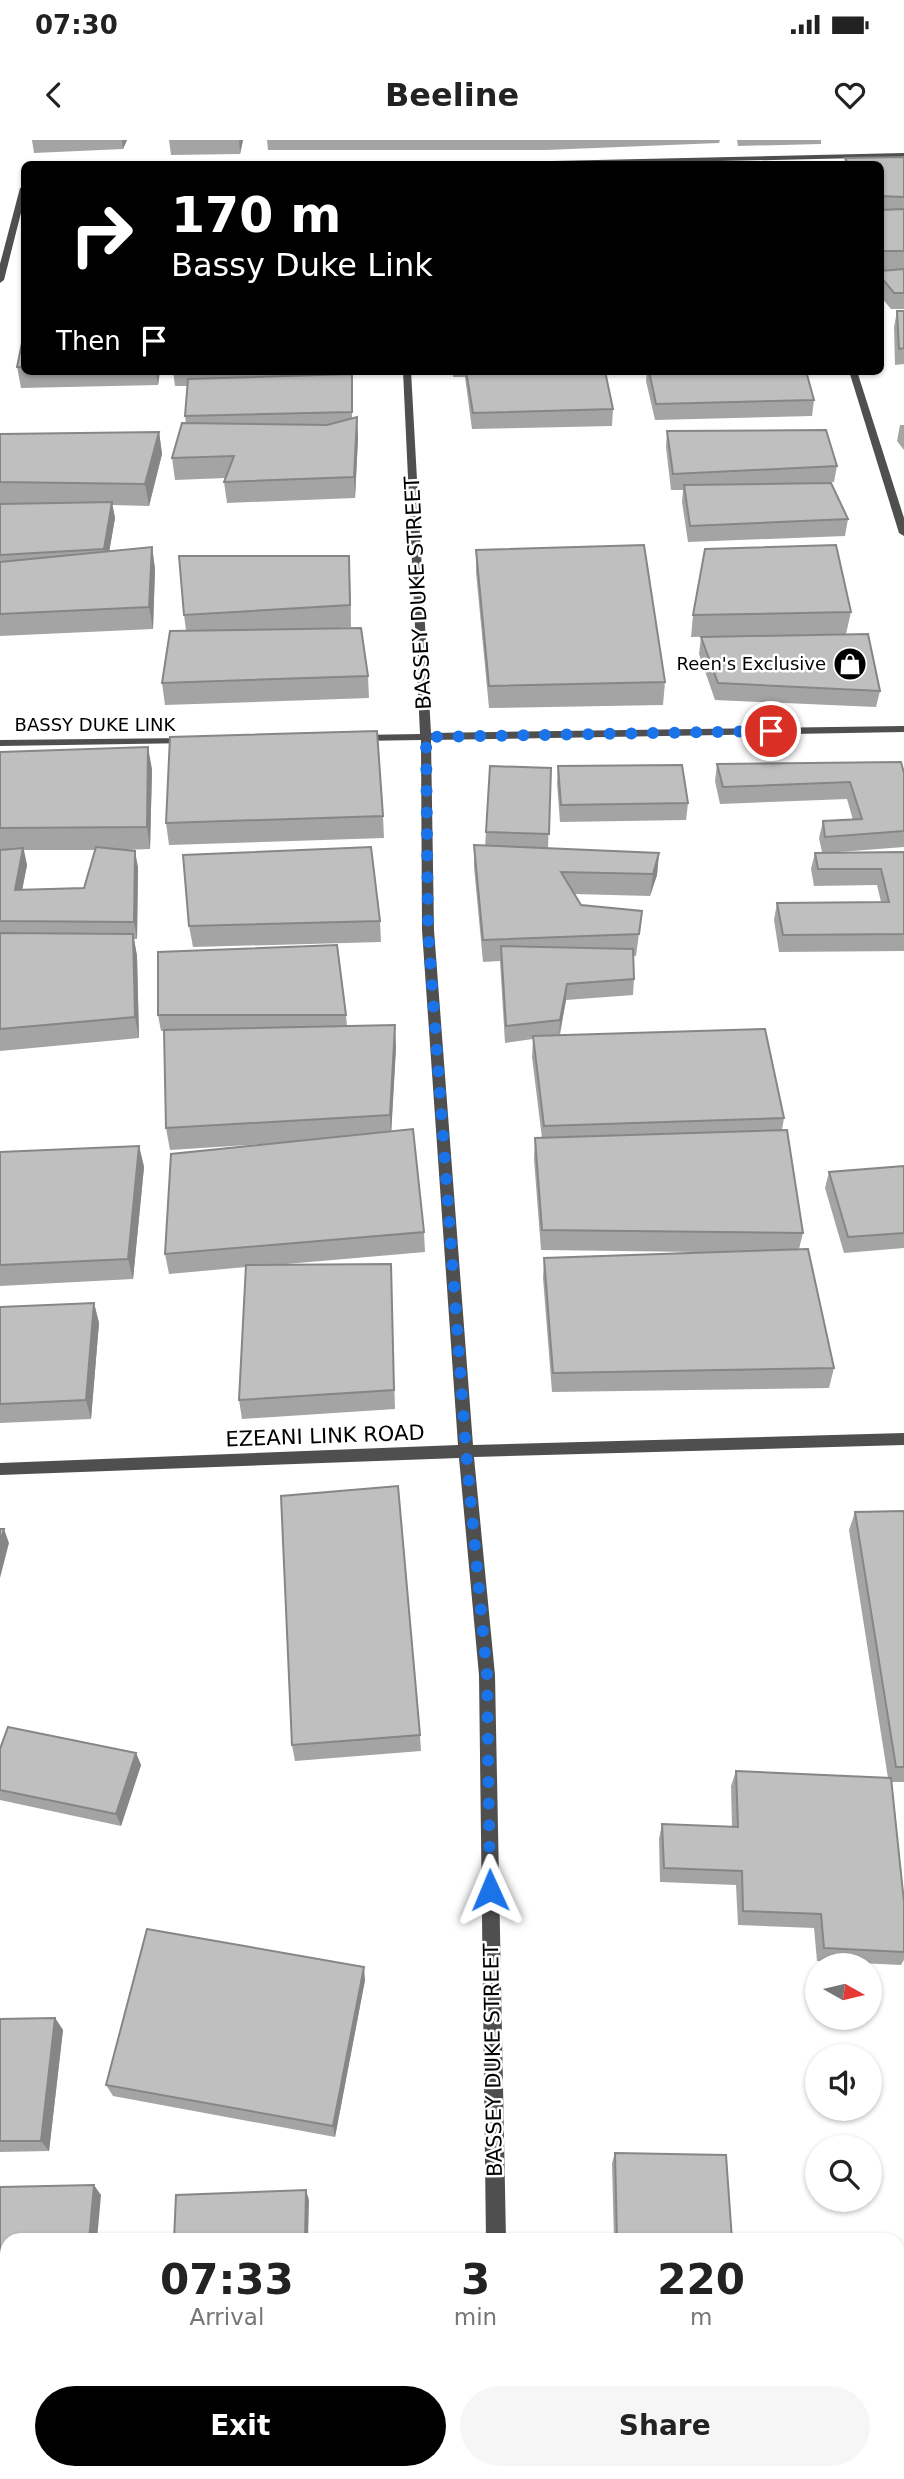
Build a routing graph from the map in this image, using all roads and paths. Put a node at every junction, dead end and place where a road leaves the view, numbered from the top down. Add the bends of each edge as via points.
1 (904, 155) edge
2 (797, 160) edge
3 (700, 161) edge
4 (21, 200) edge
5 (0, 280) edge
6 (407, 375) edge
7 (854, 375) edge
8 (904, 533) edge
9 (904, 729) edge
10 (426, 737) junction
11 (344, 738) edge
12 (195, 741) edge
13 (0, 743) edge
14 (904, 1439) edge
15 (466, 1451) junction
16 (0, 1469) edge
17 (496, 2233) edge

1 - 2 street
2 - 3 street
4 - 5 street
6 - 10 street, BASSEY DUKE STREET
7 - 8 street
9 - 10 street
10 - 11 street
10 - 15 street, BASSEY DUKE STREET via 428,930
12 - 13 street, BASSY DUKE LINK
14 - 15 street, EZEANI LINK ROAD
15 - 16 street, EZEANI LINK ROAD
15 - 17 street, BASSEY DUKE STREET via 487,1675

